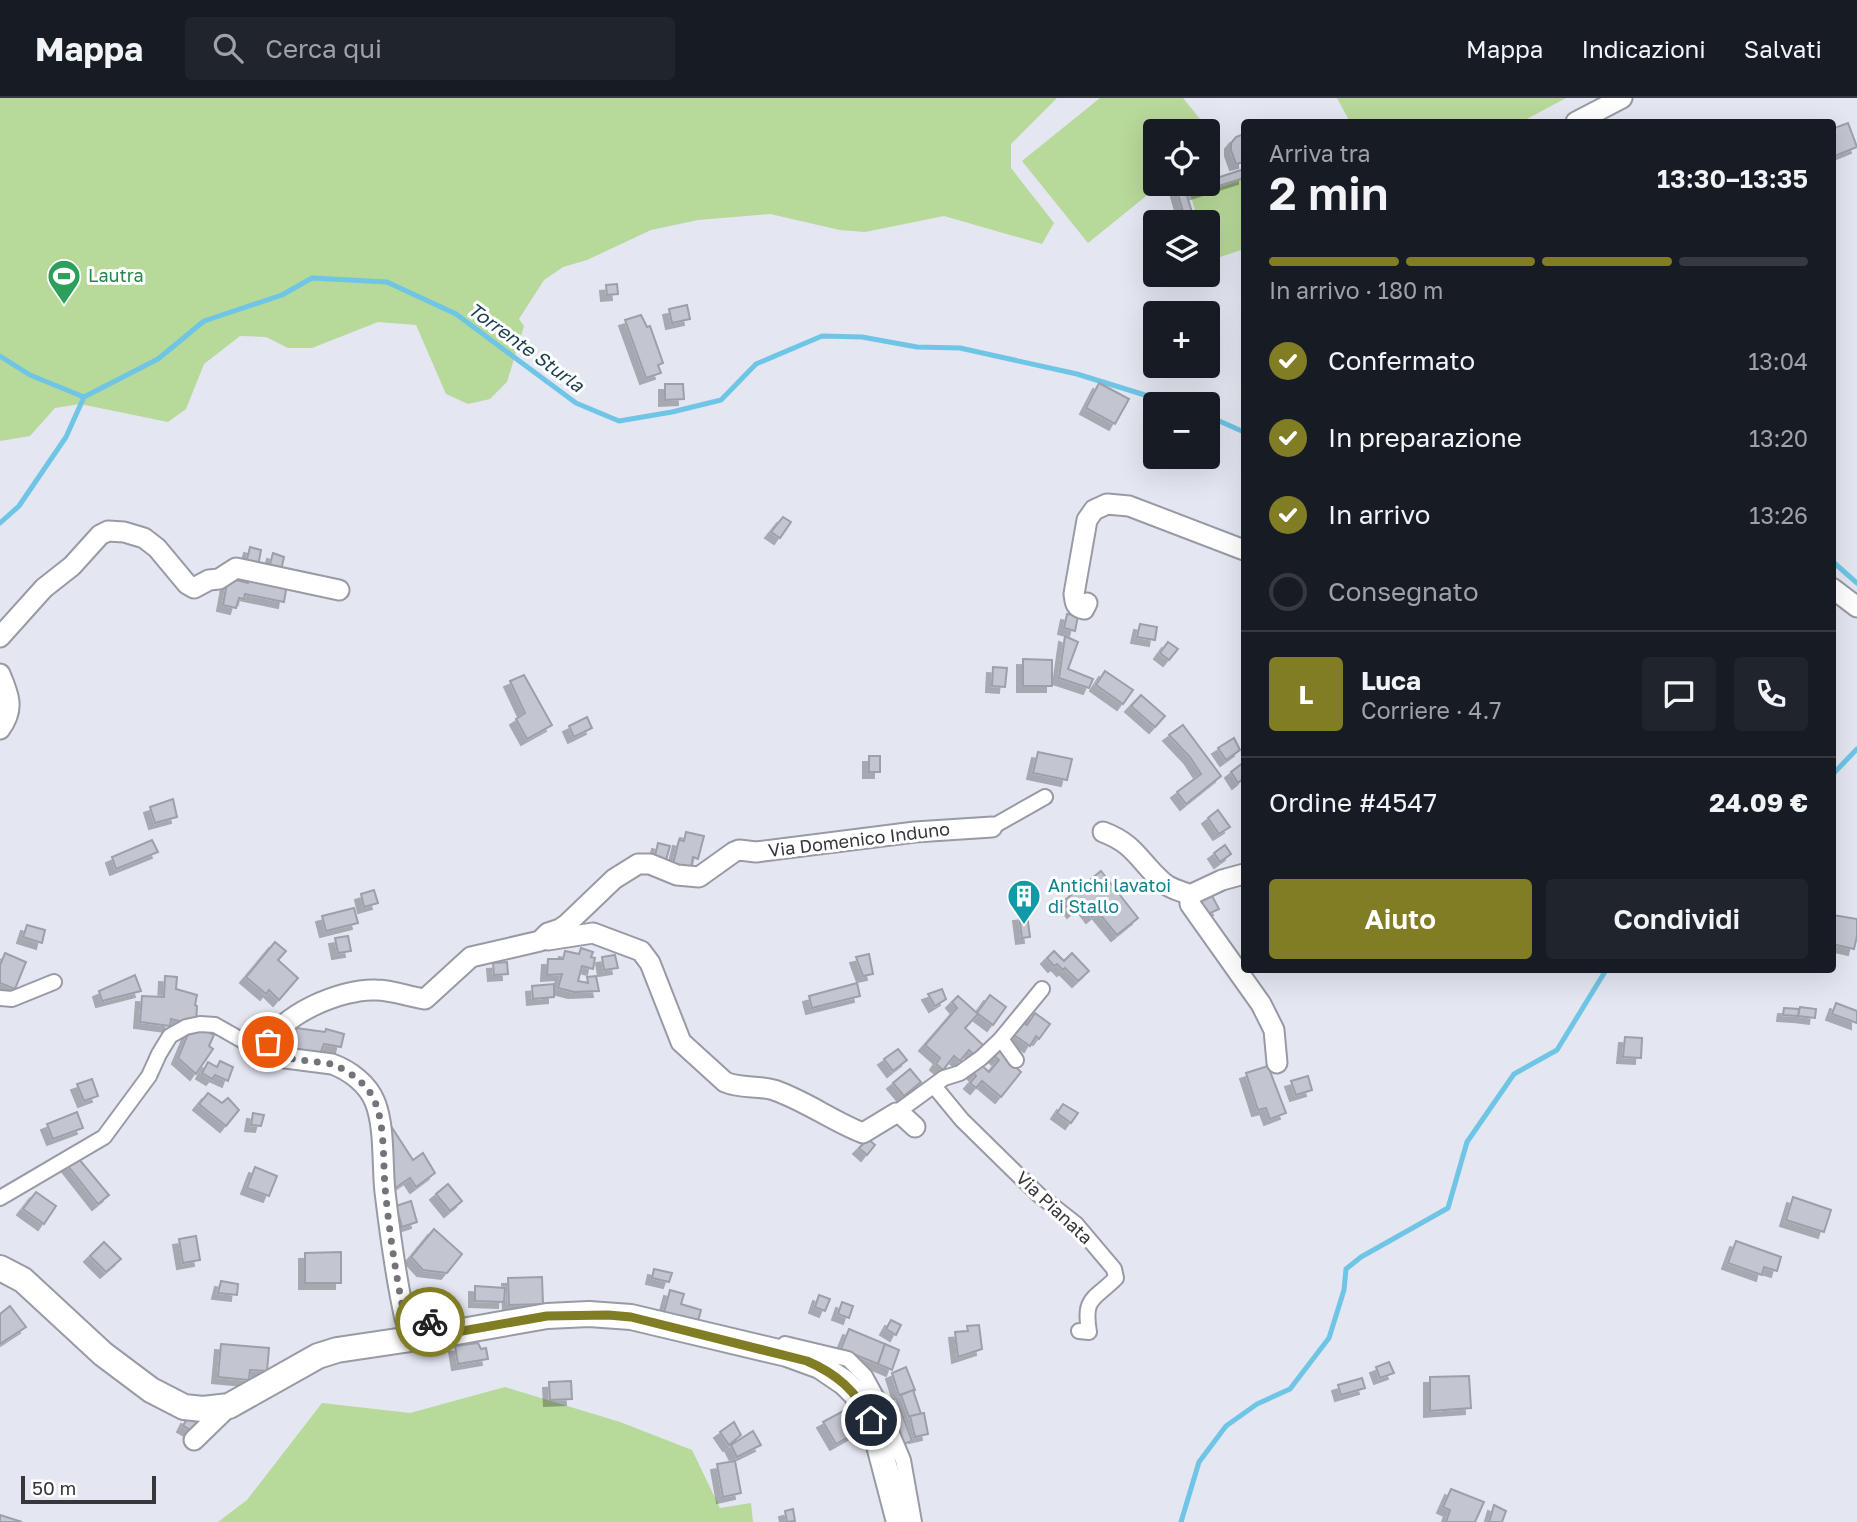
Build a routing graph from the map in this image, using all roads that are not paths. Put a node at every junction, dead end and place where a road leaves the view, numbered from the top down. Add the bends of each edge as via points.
1 (1622, 98) edge
2 (1582, 119) edge
3 (1241, 549) edge
4 (339, 590) dead end
5 (1836, 590) edge
6 (1087, 603) dead end
7 (1857, 607) edge
8 (0, 637) edge
9 (0, 674) edge
10 (0, 729) edge
11 (1045, 797) dead end
12 (992, 827) joint
13 (1103, 832) dead end
14 (1241, 875) edge
15 (1190, 895) junction
16 (540, 941) junction
17 (54, 982) dead end
18 (1042, 989) dead end
19 (0, 998) edge
20 (1001, 1039) junction
21 (270, 1056) junction
22 (1016, 1060) dead end
23 (1277, 1063) dead end
24 (934, 1086) junction
25 (896, 1113) junction
26 (915, 1127) dead end
27 (0, 1198) edge
28 (0, 1268) edge
29 (1079, 1331) dead end
30 (451, 1333) junction
31 (716, 1338) junction
32 (229, 1406) junction
33 (194, 1440) dead end
34 (899, 1522) edge
35 (914, 1522) edge

1 - 2 street
3 - 6 street via 1129,506 1107,504 1094,510 1085,525 1074,594 1079,608
4 - 8 street via 236,568 194,588 149,541 108,531 44,588
5 - 7 street
9 - 10 street via 11,703
11 - 12 street, Via Domenico Induno
12 - 16 street, Via Domenico Induno via 757,852 739,850 699,877 638,864 614,879 561,929
13 - 15 street via 1132,848 1165,884
14 - 15 street
15 - 23 street via 1190,904 1261,1004 1274,1030
16 - 21 street, Via Domenico Induno via 471,957 425,999 380,989 326,1001 276,1031 266,1049
16 - 25 street via 593,933 641,951 650,962 681,1042 732,1086 773,1090 863,1133
17 - 19 street via 12,999
18 - 20 street
20 - 22 street
20 - 24 street via 960,1073
21 - 27 street via 215,1025 186,1027 170,1036 149,1076 104,1137
21 - 30 street via 332,1064 361,1083 375,1101 405,1319 411,1324 443,1323
24 - 25 street
24 - 29 street, Via Pianata via 1013,1170 1076,1224 1114,1269 1116,1278 1088,1304 1089,1332
25 - 26 street
28 - 32 street via 23,1280 103,1353 162,1397 194,1409
30 - 31 street via 547,1316 589,1314 631,1317
30 - 32 street via 318,1356
31 - 34 street via 807,1361 851,1389 876,1434
31 - 35 street via 718,1332 732,1334 849,1359 872,1388 891,1430 908,1481
32 - 33 street

